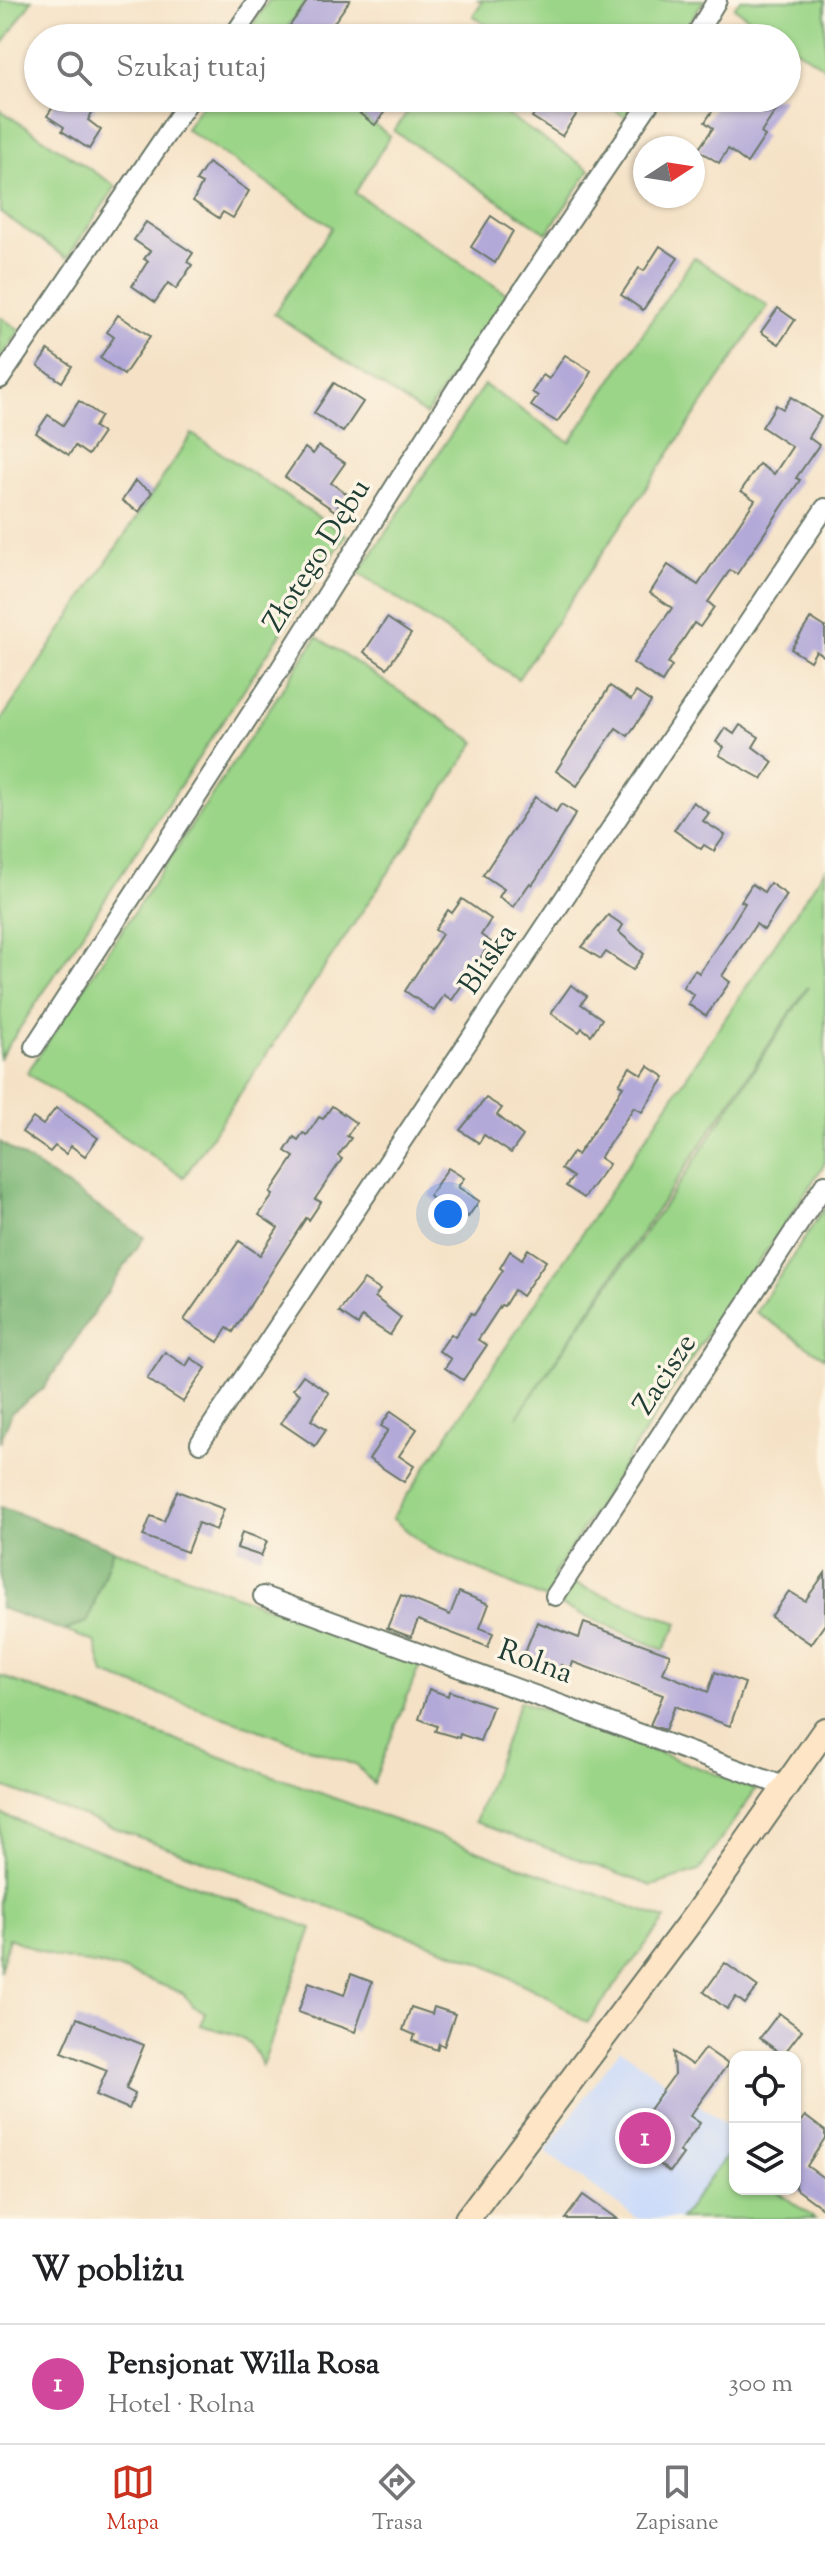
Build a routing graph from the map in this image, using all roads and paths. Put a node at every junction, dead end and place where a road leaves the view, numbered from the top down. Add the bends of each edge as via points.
1 (258, 0) edge
2 (717, 0) edge
3 (242, 24) edge
4 (702, 24) edge
5 (181, 112) edge
6 (644, 112) edge
7 (0, 379) edge
8 (825, 508) edge
9 (34, 1047) dead end
10 (825, 1184) edge
11 (200, 1443) dead end
12 (263, 1596) dead end
13 (555, 1596) dead end
14 (825, 1730) edge
15 (786, 1787) junction
16 (467, 2219) edge

1 - 3 street
2 - 4 street
5 - 7 street
6 - 9 street, Złotego Dębu via 458,386
8 - 11 street, Bliska
10 - 13 street, Zacisze
12 - 15 street, Rolna
14 - 15 street
15 - 16 street

